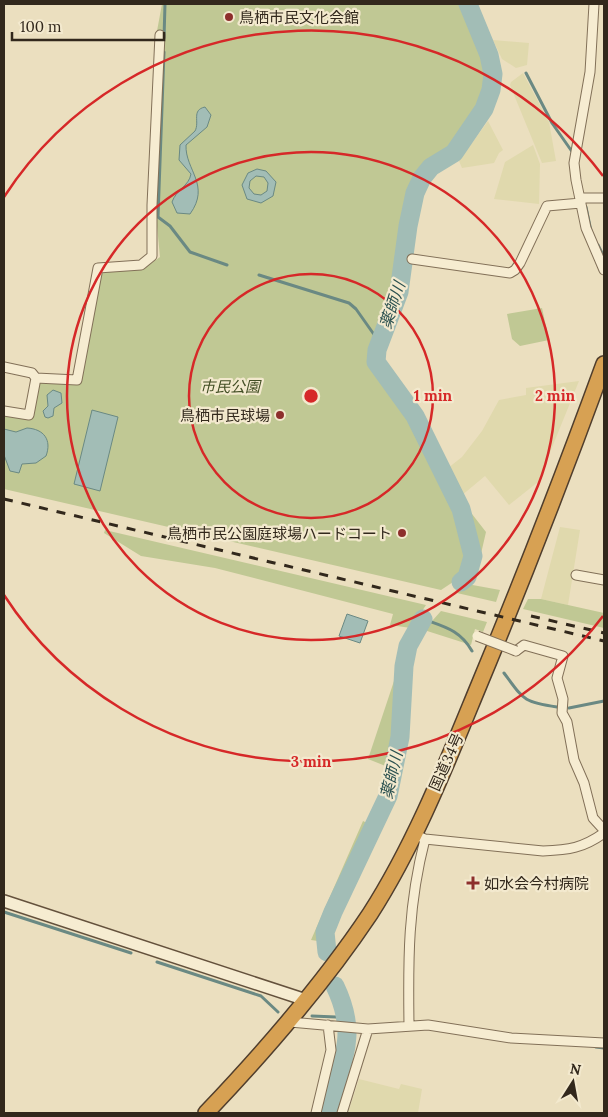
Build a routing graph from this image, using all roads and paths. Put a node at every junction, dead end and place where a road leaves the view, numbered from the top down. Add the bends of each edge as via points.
1 (594, 4) edge
2 (160, 35) dead end
3 (604, 198) edge
4 (580, 200) junction
5 (412, 259) dead end
6 (604, 270) edge
7 (604, 364) edge
8 (4, 367) edge
9 (36, 378) junction
10 (4, 411) edge
11 (576, 575) dead end
12 (604, 580) edge
13 (477, 636) dead end
14 (604, 831) edge
15 (420, 837) junction
16 (4, 901) edge
17 (306, 1000) junction
18 (290, 1022) junction
19 (328, 1025) junction
20 (409, 1025) junction
21 (365, 1029) junction
22 (604, 1043) edge
23 (206, 1113) edge
24 (316, 1113) edge
25 (342, 1113) edge

1 - 4 street via 590,72 574,163
2 - 9 street via 152,256 141,265 98,268 77,380
3 - 4 street
4 - 5 street via 547,206 520,263 510,273
4 - 6 street via 588,234
7 - 15 highway, 国道34号 via 515,600
8 - 9 street
9 - 10 street via 29,415
11 - 12 street
13 - 14 street, bridge via 516,651 524,644 563,656 558,678 563,699 562,713 594,818
14 - 15 street via 588,844 543,851
15 - 17 highway, 国道34号 via 370,913
15 - 20 street via 409,922
16 - 17 street
17 - 18 highway, 国道34号
18 - 19 street
18 - 23 highway, 国道34号
19 - 21 street
19 - 24 street via 331,1050
20 - 21 street
20 - 22 street via 511,1038
21 - 25 street

